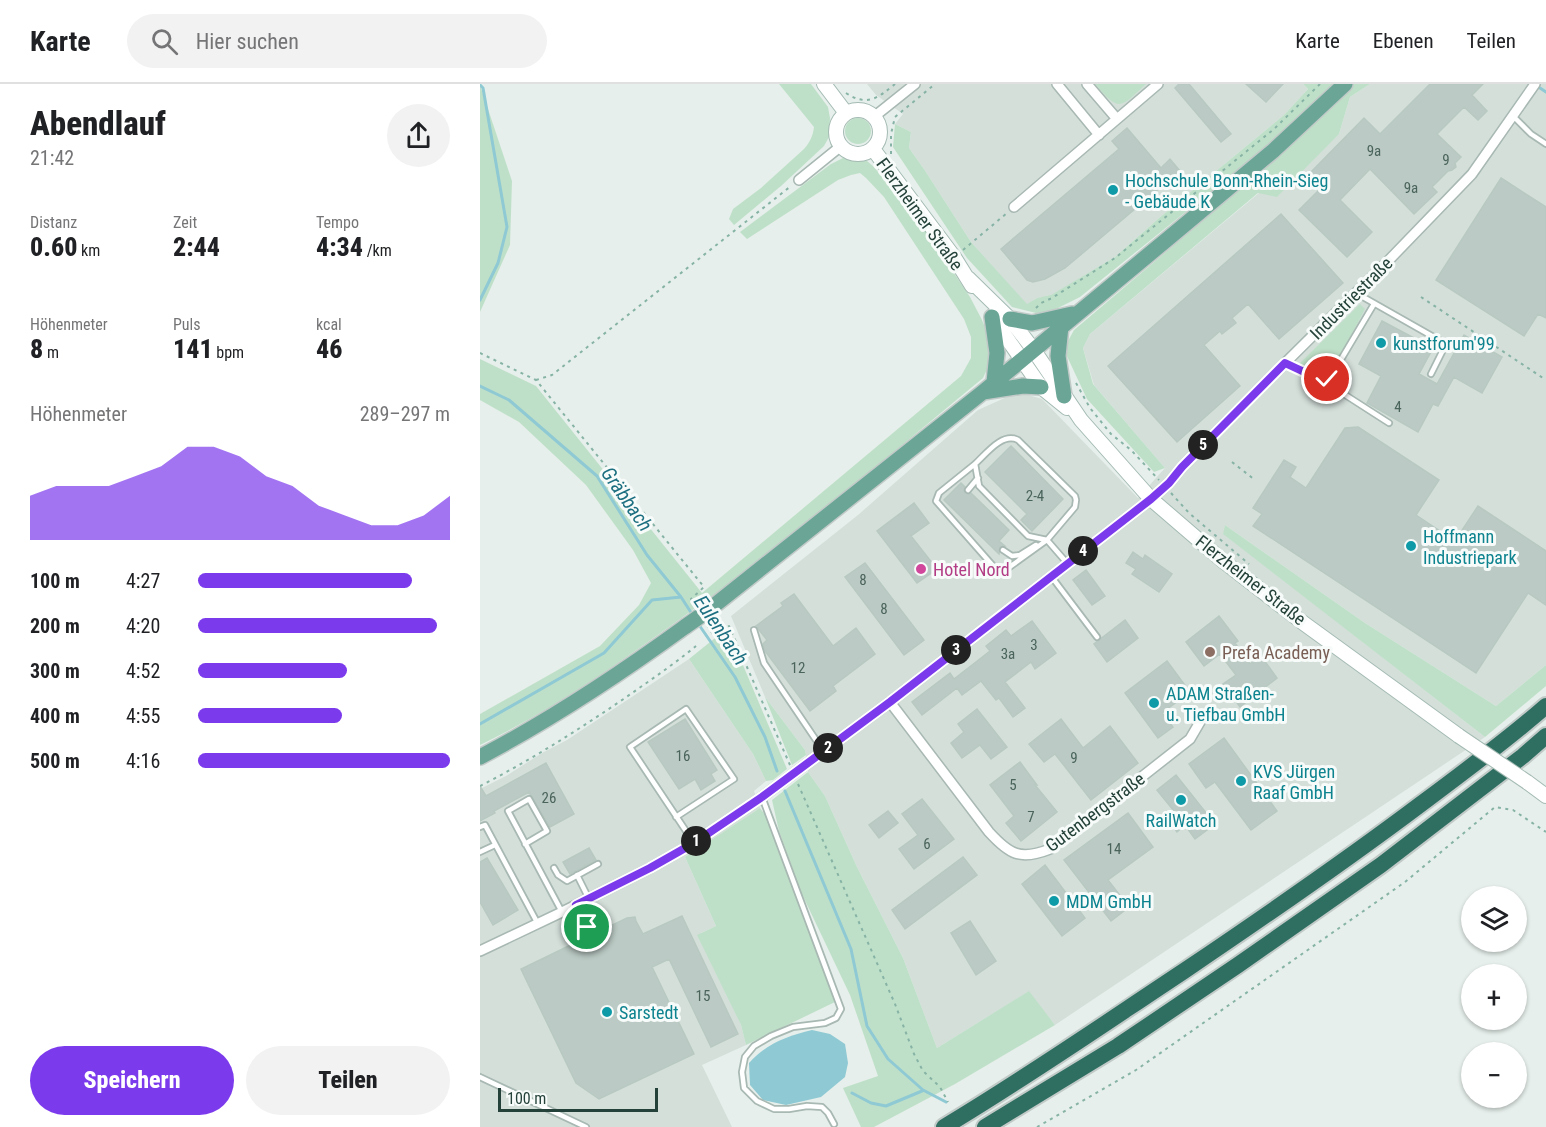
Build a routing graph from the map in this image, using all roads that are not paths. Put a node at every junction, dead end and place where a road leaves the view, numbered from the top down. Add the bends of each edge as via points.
1 (824, 84) edge
2 (915, 84) edge
3 (1057, 84) edge
4 (1087, 84) edge
5 (1158, 84) edge
6 (1345, 84) edge
7 (1535, 84) edge
8 (846, 113) junction
9 (875, 116) junction
10 (1513, 116) junction
11 (1117, 119) junction
12 (1099, 135) junction
13 (1546, 144) edge
14 (841, 146) junction
15 (873, 149) junction
16 (799, 180) road end
17 (1014, 207) road end
18 (968, 278) junction
19 (1356, 293) junction
20 (1374, 303) junction
21 (1078, 312) junction
22 (992, 317) junction
23 (1010, 319) junction
24 (1061, 326) junction
25 (1027, 354) junction
26 (1285, 363) junction
27 (1431, 374) dead end
28 (1322, 380) junction
29 (988, 387) junction
30 (1041, 387) junction
31 (1064, 396) junction
32 (1081, 420) junction
33 (1389, 423) dead end
34 (975, 464) junction
35 (978, 478) junction
36 (968, 489) dead end
37 (1151, 499) junction
38 (1047, 540) junction
39 (1003, 550) dead end
40 (1067, 563) junction
41 (1051, 576) junction
42 (754, 630) dead end
43 (1097, 637) dead end
44 (890, 702) junction
45 (1546, 706) edge
46 (1204, 715) dead end
47 (1546, 736) edge
48 (825, 750) junction
49 (480, 757) edge
50 (1546, 796) edge
51 (762, 797) junction
52 (676, 817) junction
53 (480, 827) edge
54 (694, 843) junction
55 (525, 844) junction
56 (495, 845) junction
57 (480, 852) edge
58 (598, 864) dead end
59 (554, 868) dead end
60 (577, 875) junction
61 (589, 898) junction
62 (562, 912) junction
63 (538, 924) junction
64 (480, 951) edge
65 (480, 1077) edge
66 (834, 1124) dead end
67 (586, 1127) edge
68 (944, 1127) edge
69 (985, 1127) edge

1 - 8 main road
2 - 9 street
3 - 12 street
4 - 11 street
5 - 11 street
6 - 21 main road via 1273,151
7 - 10 street, Industriestraße
8 - 9 main road via 861,109
8 - 14 main road via 837,124
9 - 15 main road, Flerzheimer Straße via 881,129
10 - 13 lane
10 - 19 street, Industriestraße via 1472,174
11 - 12 street
12 - 17 street
14 - 15 main road, Flerzheimer Straße via 860,154
14 - 16 street
15 - 18 main road, Flerzheimer Straße
18 - 22 main road, Flerzheimer Straße
18 - 23 main road, Flerzheimer Straße
19 - 20 lane
19 - 26 street, Industriestraße
20 - 27 lane via 1446,344
20 - 28 lane via 1333,375
21 - 23 main road via 1032,323
21 - 24 main road
22 - 25 main road, Flerzheimer Straße
22 - 29 main road via 997,353
23 - 25 main road, Flerzheimer Straße
24 - 25 main road
24 - 31 main road via 1058,356
25 - 29 main road
25 - 30 main road, Flerzheimer Straße
25 - 31 main road, Flerzheimer Straße
26 - 28 lane
26 - 37 street, Industriestraße
28 - 33 lane
29 - 30 main road
29 - 49 main road, bridge via 703,615 569,706
30 - 32 main road, Flerzheimer Straße
31 - 32 main road, Flerzheimer Straße
32 - 37 main road, Flerzheimer Straße
34 - 35 lane
34 - 38 lane via 1004,438 1012,437 1075,496 1075,507
34 - 38 lane via 939,493 936,501 994,567 1004,571
35 - 36 lane
35 - 38 lane via 979,486 1028,536
37 - 40 street, Industriestraße
37 - 50 main road, Flerzheimer Straße, bridge via 1302,622
38 - 39 lane via 1020,555 1012,556
38 - 40 lane
40 - 41 street, Industriestraße
41 - 43 lane
41 - 44 street, Industriestraße
42 - 48 lane via 764,663
44 - 46 street, Gutenbergstraße via 988,832 1002,846 1024,855 1050,849 1190,740
44 - 48 street, Industriestraße
45 - 68 highway via 1494,750 1348,858
47 - 69 highway via 1381,864 1238,965 1118,1046
48 - 51 street, Industriestraße
51 - 54 street, Industriestraße
51 - 66 lane via 841,1009 836,1018 825,1023 793,1027 754,1046 745,1057 744,1088 757,1101 774,1108 822,1107
52 - 52 lane via 630,747 686,709 734,779
52 - 54 lane
53 - 56 lane via 485,825
54 - 61 street, Industriestraße
55 - 55 lane via 508,811 529,799 547,831
55 - 62 lane
56 - 57 lane
56 - 63 lane
58 - 60 lane
59 - 60 lane via 567,881
60 - 61 lane
61 - 62 street, Industriestraße
62 - 63 street, Industriestraße
63 - 64 street, Industriestraße
65 - 67 lane

